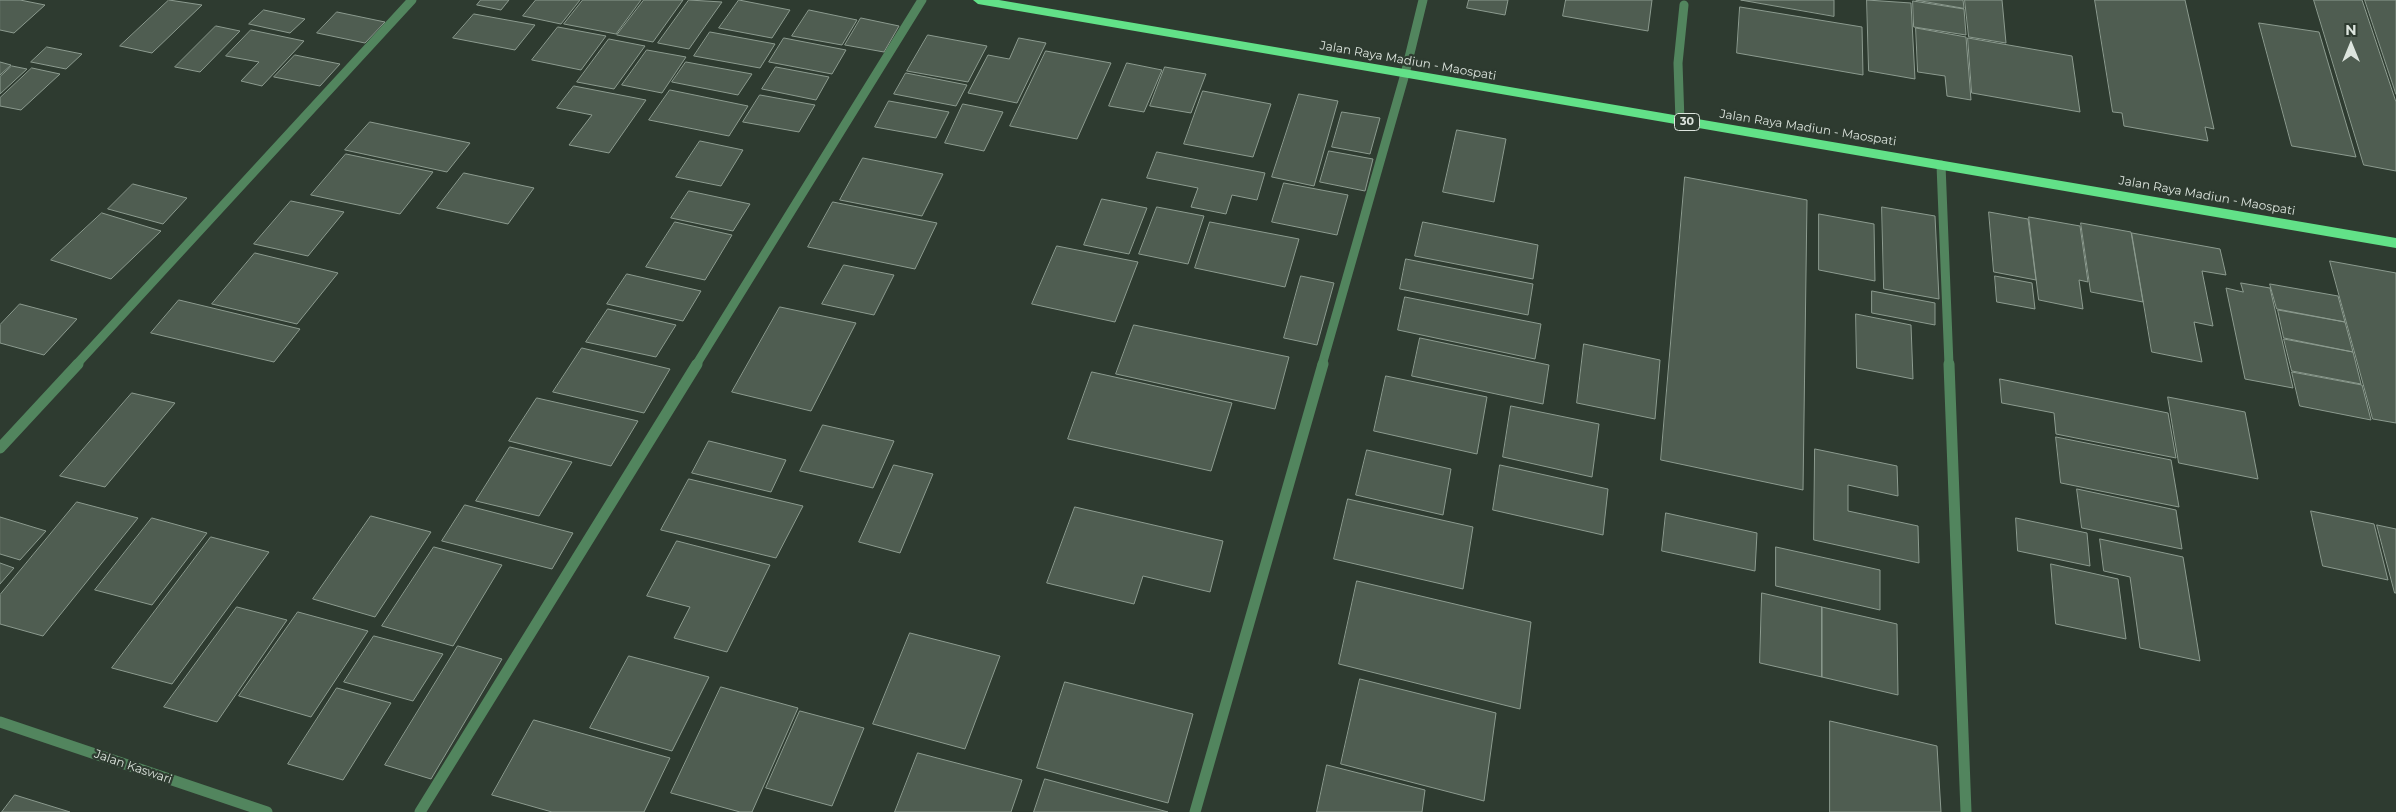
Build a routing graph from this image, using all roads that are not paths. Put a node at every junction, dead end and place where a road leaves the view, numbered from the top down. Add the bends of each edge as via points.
1 (412, 0) edge
2 (922, 0) edge
3 (978, 0) edge
4 (1423, 0) edge
5 (1684, 5) dead end
6 (1405, 74) junction
7 (1680, 121) junction
8 (1941, 165) junction
9 (2396, 243) edge
10 (0, 448) edge
11 (0, 722) edge
12 (267, 812) edge
13 (420, 812) edge
14 (1195, 812) edge
15 (1966, 812) edge

1 - 10 street
2 - 13 street
3 - 6 highway, Jalan Raya Madiun - Maospati / 30
4 - 6 street
5 - 7 street via 1678,63
6 - 7 highway, Jalan Raya Madiun - Maospati / 30
6 - 14 street
7 - 8 highway, Jalan Raya Madiun - Maospati / 30
8 - 9 highway, Jalan Raya Madiun - Maospati / 30
8 - 15 street
11 - 12 street, Jalan Kaswari

